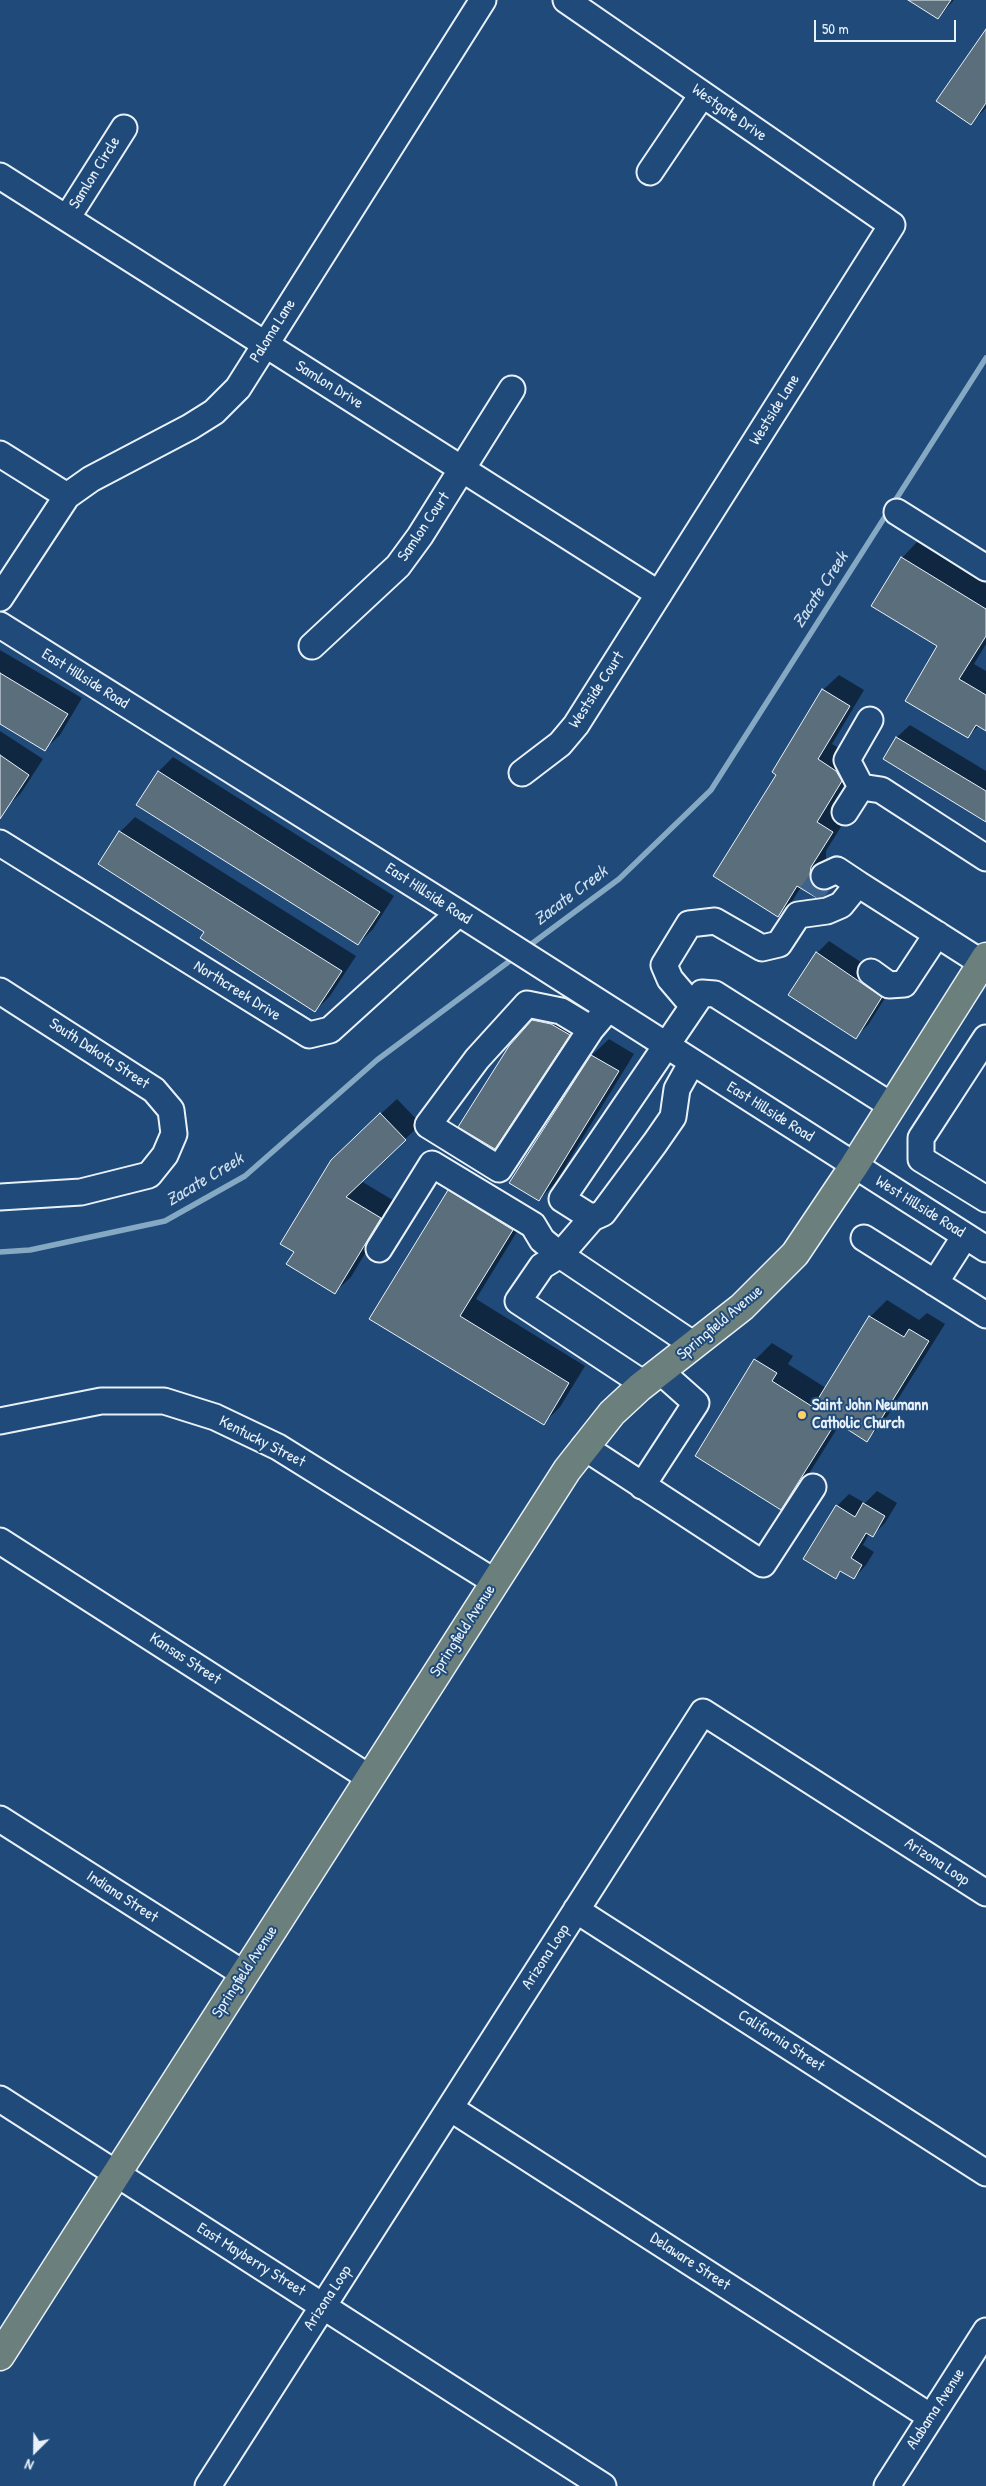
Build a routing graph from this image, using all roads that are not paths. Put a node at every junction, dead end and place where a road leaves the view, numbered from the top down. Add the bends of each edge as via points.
1 (483, 0) edge
2 (566, 0) edge
3 (702, 95) junction
4 (124, 128) dead end
5 (650, 172) dead end
6 (0, 176) edge
7 (67, 218) junction
8 (892, 225) joint
9 (265, 344) junction
10 (512, 389) dead end
11 (0, 454) edge
12 (463, 469) junction
13 (67, 496) junction
14 (897, 512) dead end
15 (986, 568) edge
16 (659, 594) junction
17 (0, 598) edge
18 (0, 625) edge
19 (312, 646) dead end
20 (870, 720) dead end
21 (522, 773) dead end
22 (861, 787) junction
23 (845, 812) dead end
24 (0, 843) edge
25 (986, 858) edge
26 (858, 884) junction
27 (811, 895) junction
28 (459, 913) junction
29 (937, 934) junction
30 (984, 960) edge
31 (871, 972) dead end
32 (0, 991) edge
33 (693, 1006) junction
34 (608, 1009) junction
35 (591, 1029) junction
36 (985, 1042) edge
37 (666, 1046) junction
38 (692, 1062) junction
39 (892, 1106) junction
40 (854, 1166) junction
41 (0, 1197) edge
42 (986, 1199) edge
43 (592, 1218) junction
44 (965, 1236) junction
45 (864, 1238) dead end
46 (379, 1249) dead end
47 (986, 1249) edge
48 (560, 1255) junction
49 (935, 1283) junction
50 (986, 1315) edge
51 (694, 1345) junction
52 (652, 1378) junction
53 (0, 1420) edge
54 (584, 1447) junction
55 (642, 1486) junction
56 (813, 1487) dead end
57 (0, 1541) edge
58 (495, 1582) junction
59 (370, 1778) junction
60 (0, 1819) edge
61 (986, 1893) edge
62 (576, 1910) junction
63 (244, 1974) junction
64 (0, 2099) edge
65 (450, 2108) junction
66 (986, 2173) edge
67 (116, 2174) junction
68 (323, 2306) junction
69 (986, 2331) edge
70 (0, 2356) edge
71 (931, 2417) junction
72 (208, 2486) edge
73 (603, 2486) edge
74 (887, 2486) edge

1 - 9 street, Paloma Lane
2 - 3 street, Westgate Drive
3 - 5 street
3 - 8 street, Westgate Drive
4 - 7 street, Samlon Circle
6 - 7 street, Samlon Drive
7 - 9 street, Samlon Drive
8 - 16 street, Westside Lane
9 - 12 street, Samlon Drive
9 - 13 street, Paloma Lane via 238,388 214,412
10 - 12 street, Samlon Court
11 - 13 street
12 - 16 street, Samlon Drive
12 - 19 street, Samlon Court via 398,566
13 - 17 street, Paloma Lane
14 - 15 street
16 - 21 street, Westside Court via 576,725 560,744
18 - 28 street, East Hillside Road
20 - 22 street via 847,760
22 - 23 street
22 - 25 street via 882,790
24 - 28 street, Northcreek Drive via 309,1035 330,1030
26 - 27 street via 837,870
26 - 27 street via 841,905 827,911
26 - 29 street
27 - 33 street via 779,944 762,948 715,921 689,924 664,965 670,979
28 - 34 street, East Hillside Road
29 - 30 street
29 - 31 street via 904,984 889,985
30 - 39 main road, Springfield Avenue
32 - 41 street, South Dakota Street via 154,1090 171,1110 174,1134 165,1156 149,1175 81,1192
33 - 37 street
33 - 39 street via 702,993 715,994
34 - 35 street
34 - 37 street, East Hillside Road
35 - 35 street via 499,1169 428,1125 477,1058 528,1004 561,1012
36 - 42 street via 921,1138 921,1159
37 - 38 street, East Hillside Road
37 - 43 street via 562,1199
38 - 40 street, East Hillside Road
38 - 43 street via 677,1088 673,1117 604,1213
39 - 40 main road, Springfield Avenue
40 - 44 street, West Hillside Road
40 - 51 main road, Springfield Avenue via 794,1254 742,1307
43 - 48 street
44 - 47 street, West Hillside Road
44 - 49 street
45 - 49 street
46 - 48 street via 432,1164 533,1225 542,1240
48 - 51 street
48 - 52 street via 542,1266 518,1301
49 - 50 street
51 - 52 main road, Springfield Avenue
52 - 54 main road, Springfield Avenue via 612,1413
52 - 55 street via 696,1403
53 - 58 street, Kentucky Street via 101,1400 164,1401 206,1414 278,1447
54 - 55 street
54 - 58 main road, Springfield Avenue
55 - 56 street via 763,1564
57 - 59 street, Kansas Street
58 - 59 main road, Springfield Avenue
59 - 63 main road, Springfield Avenue
60 - 63 street, Indiana Street
61 - 62 street, Arizona Loop via 703,1712
62 - 65 street, Arizona Loop
62 - 66 street, California Street
63 - 67 main road, Springfield Avenue
64 - 67 street, East Mayberry Street
65 - 68 street, Arizona Loop
65 - 71 street, Delaware Street
67 - 68 street, East Mayberry Street
67 - 70 main road, Springfield Avenue
68 - 72 street, Arizona Loop
68 - 73 street, East Mayberry Street
69 - 71 street, Alabama Avenue
71 - 74 street, Alabama Avenue

